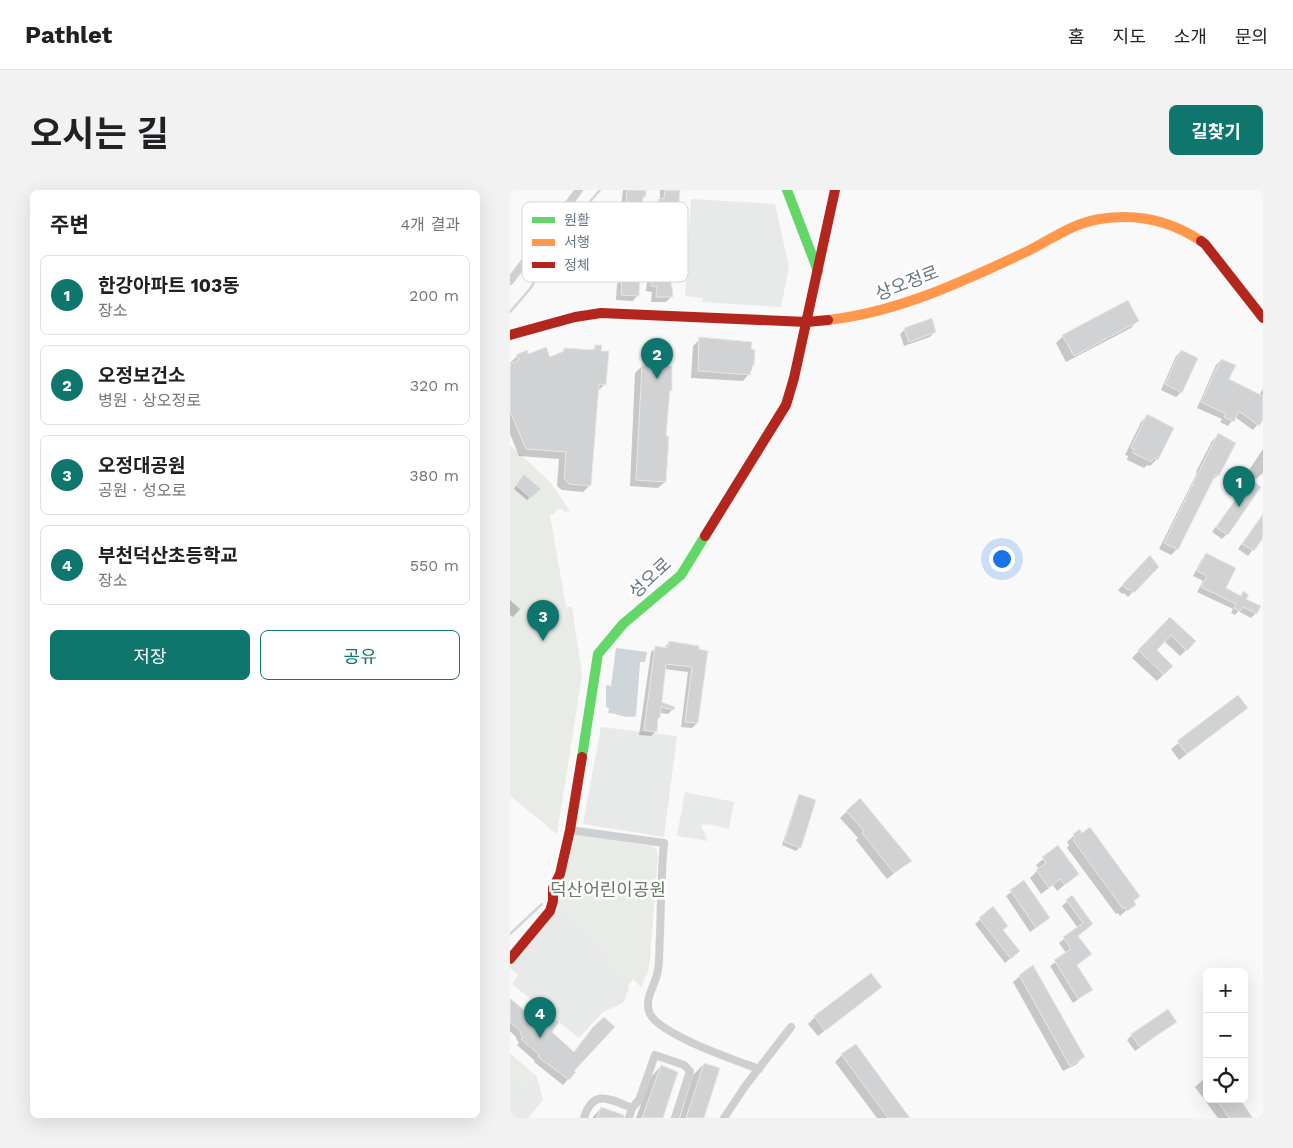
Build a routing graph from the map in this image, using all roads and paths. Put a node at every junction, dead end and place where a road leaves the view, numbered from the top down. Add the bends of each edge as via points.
1 (579, 190) edge
2 (787, 190) edge
3 (835, 190) edge
4 (570, 202) edge
5 (522, 264) edge
6 (818, 272) junction
7 (510, 280) edge
8 (1263, 318) edge
9 (807, 322) junction
10 (510, 335) edge
11 (570, 830) junction
12 (510, 959) edge
13 (791, 1027) dead end
14 (759, 1068) junction
15 (632, 1108) junction
16 (584, 1118) edge
17 (629, 1118) edge
18 (675, 1118) edge
19 (724, 1118) edge

1 - 4 street
2 - 6 street
3 - 6 street, 성오로
5 - 7 street
6 - 9 street, 성오로
8 - 9 street, 상오정로 via 1199,239 1169,224 1126,216 1105,217 1060,232 1029,249 905,303 838,320
9 - 10 street, 상오정로 via 601,313
9 - 11 street, 성오로 via 786,405 681,575 623,624 598,654
11 - 12 street, 성오로 via 560,874 553,888 550,911
11 - 14 street via 664,843 658,971 648,998 649,1012 664,1027 686,1039
13 - 14 street
14 - 19 street
15 - 16 street via 605,1097 596,1099 587,1108
15 - 17 street
15 - 18 street via 639,1100 655,1055 684,1065 690,1071

